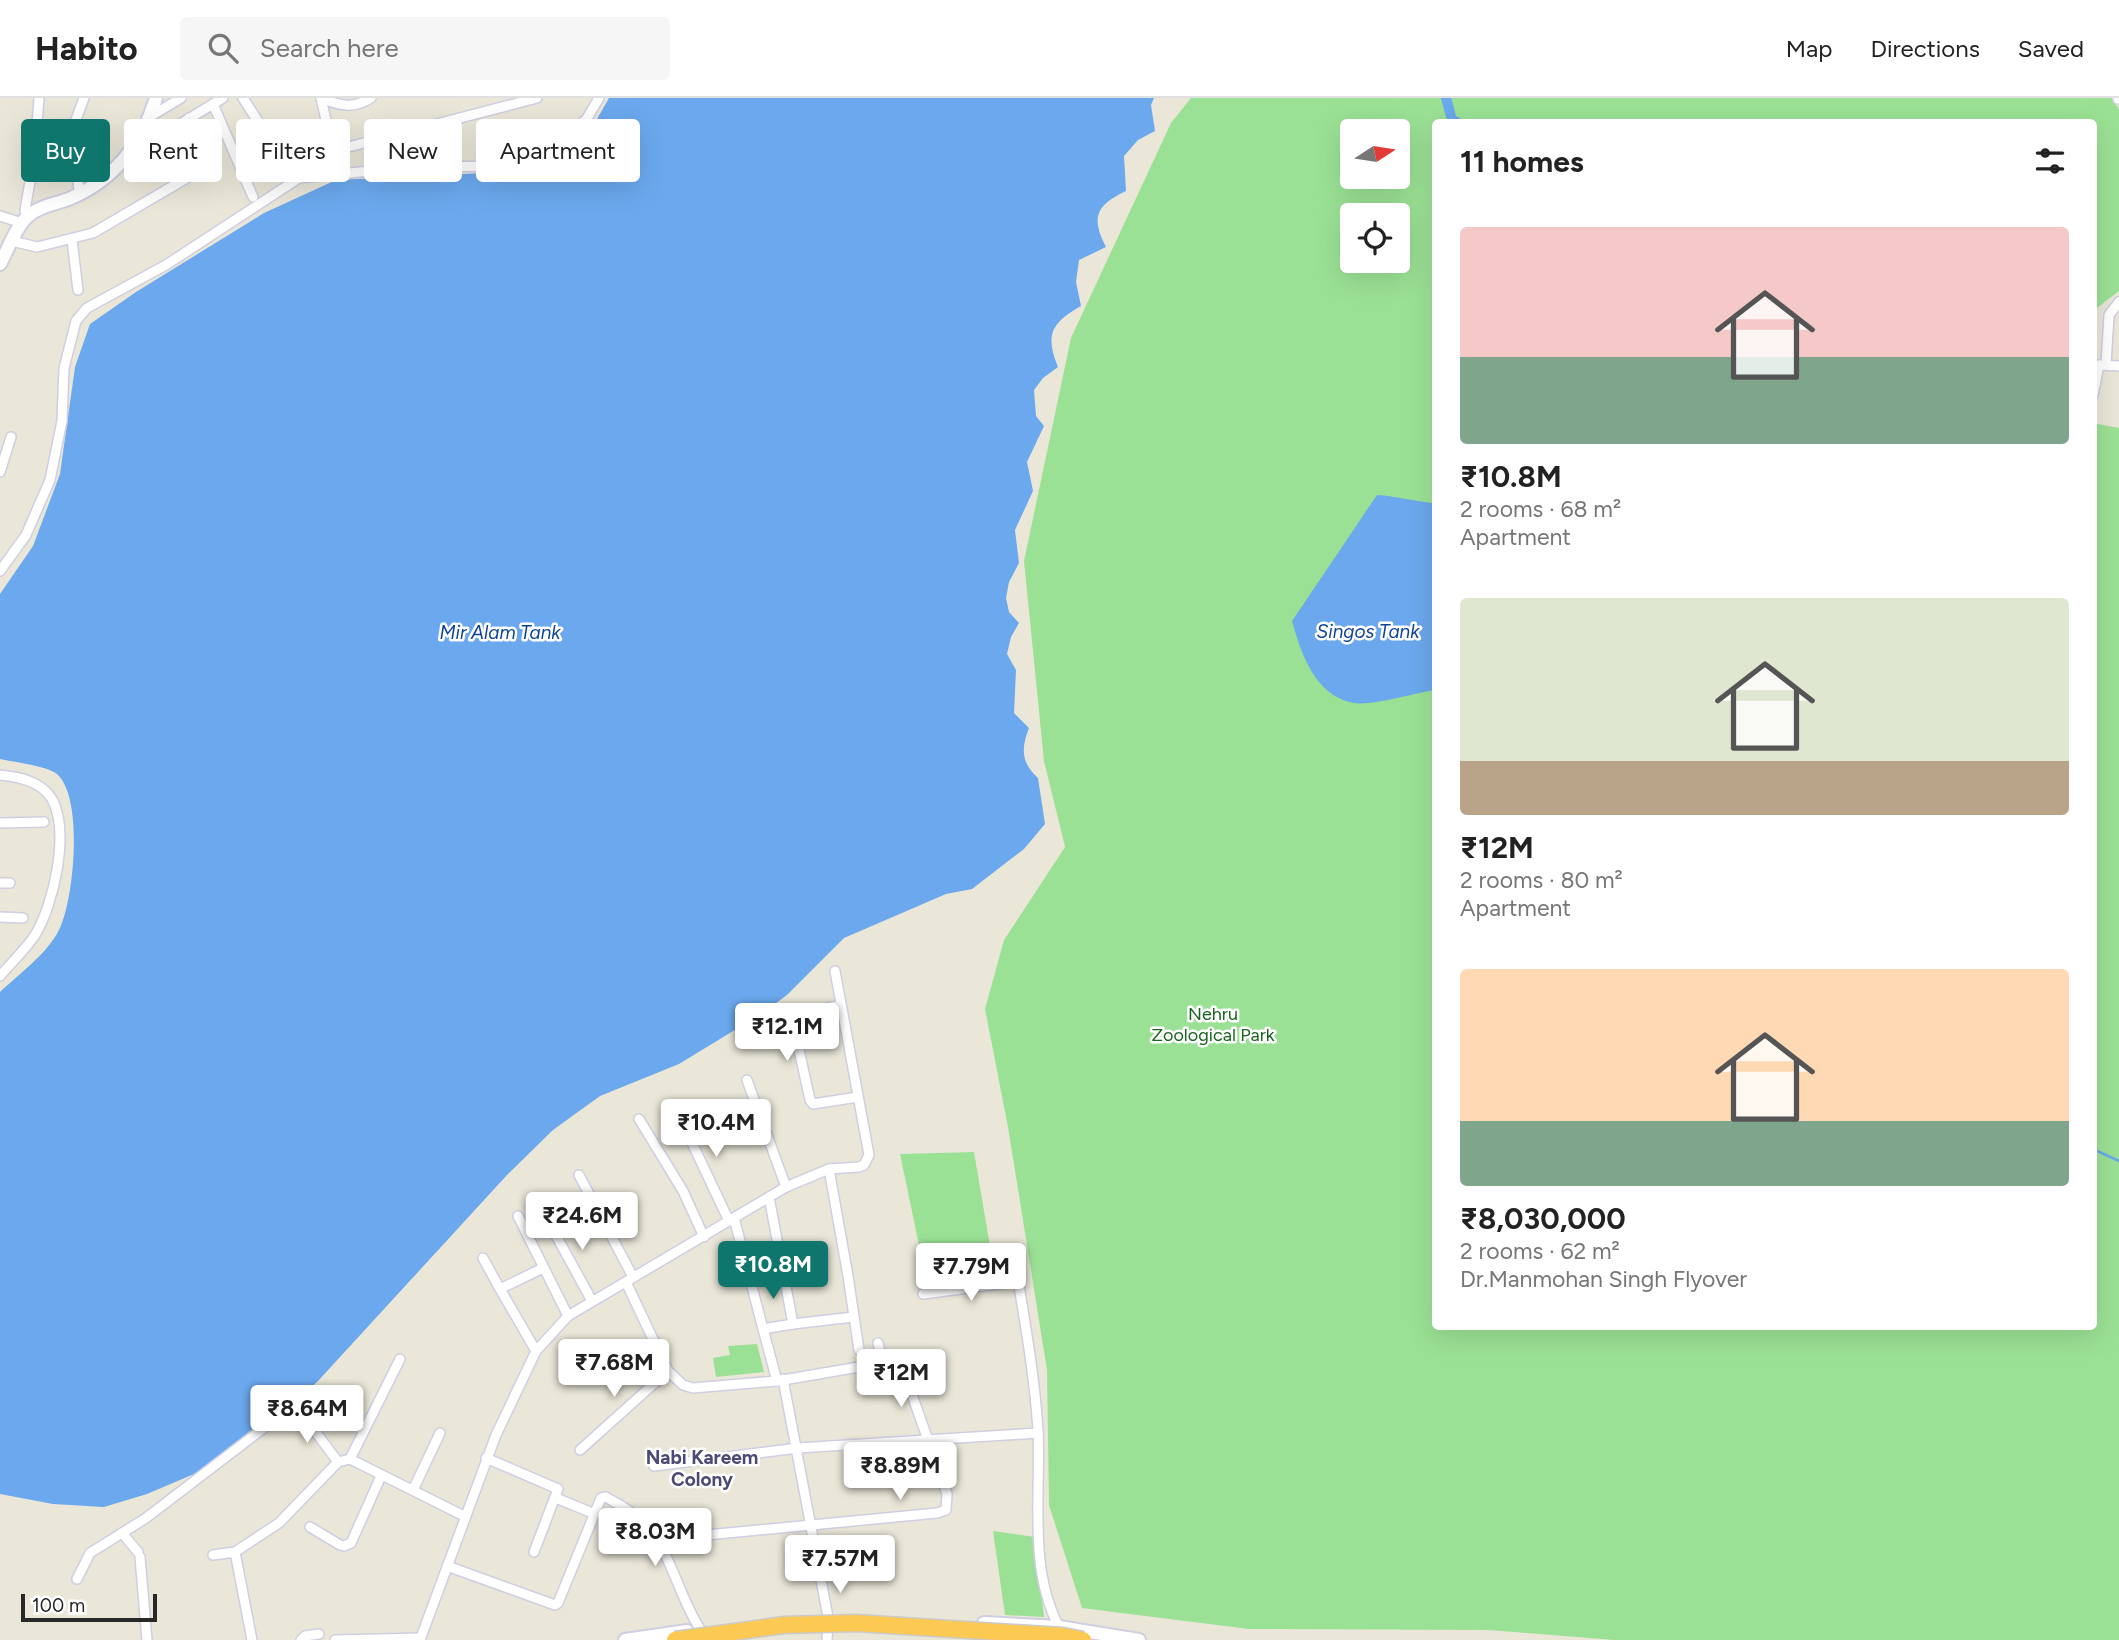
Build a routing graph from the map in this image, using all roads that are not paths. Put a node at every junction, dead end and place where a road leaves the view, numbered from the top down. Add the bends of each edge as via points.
1 (38, 98) edge
2 (84, 98) edge
3 (156, 98) edge
4 (181, 98) edge
5 (223, 98) edge
6 (243, 98) edge
7 (321, 98) edge
8 (371, 98) edge
9 (537, 98) edge
10 (599, 98) edge
11 (336, 101) edge
12 (213, 104) junction
13 (151, 116) junction
14 (189, 118) joint
15 (149, 119) edge
16 (256, 119) edge
17 (124, 160) edge
18 (80, 194) junction
19 (253, 197) dead end
20 (0, 216) edge
21 (24, 220) junction
22 (72, 240) junction
23 (12, 241) junction
24 (0, 264) edge
25 (78, 290) dead end
26 (2119, 302) edge
27 (2099, 365) edge
28 (2119, 366) edge
29 (11, 437) dead end
30 (3, 452) edge
31 (0, 472) edge
32 (0, 571) edge
33 (0, 775) edge
34 (44, 822) dead end
35 (0, 823) edge
36 (0, 917) edge
37 (23, 918) dead end
38 (835, 971) dead end
39 (0, 976) edge
40 (841, 1004) junction
41 (747, 1080) dead end
42 (858, 1097) junction
43 (677, 1111) dead end
44 (639, 1119) dead end
45 (829, 1169) junction
46 (579, 1175) dead end
47 (786, 1187) junction
48 (769, 1197) junction
49 (519, 1216) dead end
50 (546, 1217) dead end
51 (732, 1219) junction
52 (704, 1237) junction
53 (483, 1258) dead end
54 (543, 1268) junction
55 (629, 1280) junction
56 (500, 1289) junction
57 (923, 1294) dead end
58 (592, 1301) junction
59 (568, 1316) junction
60 (853, 1317) junction
61 (793, 1324) junction
62 (763, 1329) junction
63 (878, 1343) dead end
64 (859, 1350) dead end
65 (536, 1351) junction
66 (400, 1359) dead end
67 (884, 1368) junction
68 (668, 1371) junction
69 (780, 1380) junction
70 (440, 1433) dead end
71 (1038, 1433) junction
72 (927, 1440) junction
73 (798, 1448) junction
74 (580, 1450) dead end
75 (486, 1458) junction
76 (350, 1459) junction
77 (338, 1462) junction
78 (654, 1466) dead end
79 (381, 1476) junction
80 (413, 1490) junction
81 (556, 1498) junction
82 (595, 1514) junction
83 (464, 1516) junction
84 (812, 1525) junction
85 (310, 1527) dead end
86 (122, 1533) junction
87 (696, 1536) dead end
88 (234, 1552) junction
89 (534, 1552) dead end
90 (213, 1555) dead end
91 (447, 1566) junction
92 (77, 1579) dead end
93 (828, 1617) junction
94 (700, 1629) junction
95 (1060, 1633) edge
96 (319, 1634) dead end
97 (420, 1639) edge
98 (147, 1640) edge
99 (252, 1640) edge
100 (301, 1640) edge
101 (335, 1640) edge
102 (625, 1640) edge
103 (675, 1640) edge
104 (733, 1640) edge
105 (827, 1640) edge
106 (1022, 1640) edge
107 (1083, 1640) edge
108 (1139, 1640) edge

1 - 21 street
2 - 18 street via 71,136
3 - 13 street
4 - 13 street
5 - 12 street
6 - 16 street
7 - 9 street via 333,151
7 - 11 street
8 - 11 street via 347,107
10 - 32 street via 586,120 520,166 410,167 299,178 166,265 87,309 76,321 64,368 62,421 50,480 26,535
12 - 14 street
12 - 19 street
13 - 15 street
14 - 22 street via 206,165 93,233
17 - 18 street
18 - 21 street via 37,210
20 - 21 street
21 - 23 street
22 - 23 street via 37,247
22 - 25 street
23 - 24 street
26 - 27 street via 2109,315
27 - 28 street
29 - 30 street
30 - 31 street
33 - 39 street via 39,785 51,797 60,827 57,869 44,916 34,936
34 - 35 street
36 - 37 street
38 - 40 street
40 - 42 street
40 - 42 street via 799,1014 794,1027 813,1104
41 - 47 street
42 - 45 street via 867,1161 859,1167
43 - 51 street
44 - 52 street via 683,1191
45 - 47 street
45 - 60 street
46 - 55 street
47 - 48 street
48 - 51 street
48 - 61 street
49 - 54 street
50 - 58 street
51 - 52 street
51 - 62 street
52 - 55 street
53 - 56 street
54 - 56 street
54 - 59 street
55 - 58 street
55 - 68 street
56 - 65 street
57 - 71 street via 1017,1283
58 - 59 street
59 - 65 street
60 - 61 street
60 - 64 street
61 - 62 street
62 - 69 street
63 - 67 street
65 - 75 street
66 - 76 street
67 - 69 street via 865,1366
67 - 72 street via 904,1372
68 - 69 street via 693,1388
68 - 74 street
69 - 73 street
70 - 80 street
71 - 72 street
71 - 95 street via 1044,1586
72 - 73 street
72 - 84 street via 947,1494 946,1510
73 - 78 street
73 - 84 street
75 - 81 street via 556,1487
75 - 83 street
76 - 77 street
76 - 79 street
77 - 86 street via 295,1404
77 - 88 street via 279,1523
79 - 80 street
79 - 85 street via 351,1543 340,1545
80 - 83 street
81 - 82 street
81 - 89 street
82 - 91 street via 555,1605
82 - 94 street via 601,1498 606,1497 649,1528
83 - 91 street
84 - 87 street
84 - 93 street
86 - 92 street via 90,1553
86 - 98 street via 139,1554
88 - 90 street
88 - 99 street
91 - 97 street
93 - 94 street
93 - 95 street
93 - 105 street
94 - 102 street
95 - 108 street
96 - 100 street
97 - 101 street
103 - 107 highway, bridge via 784,1625 856,1623
104 - 106 highway via 820,1631

